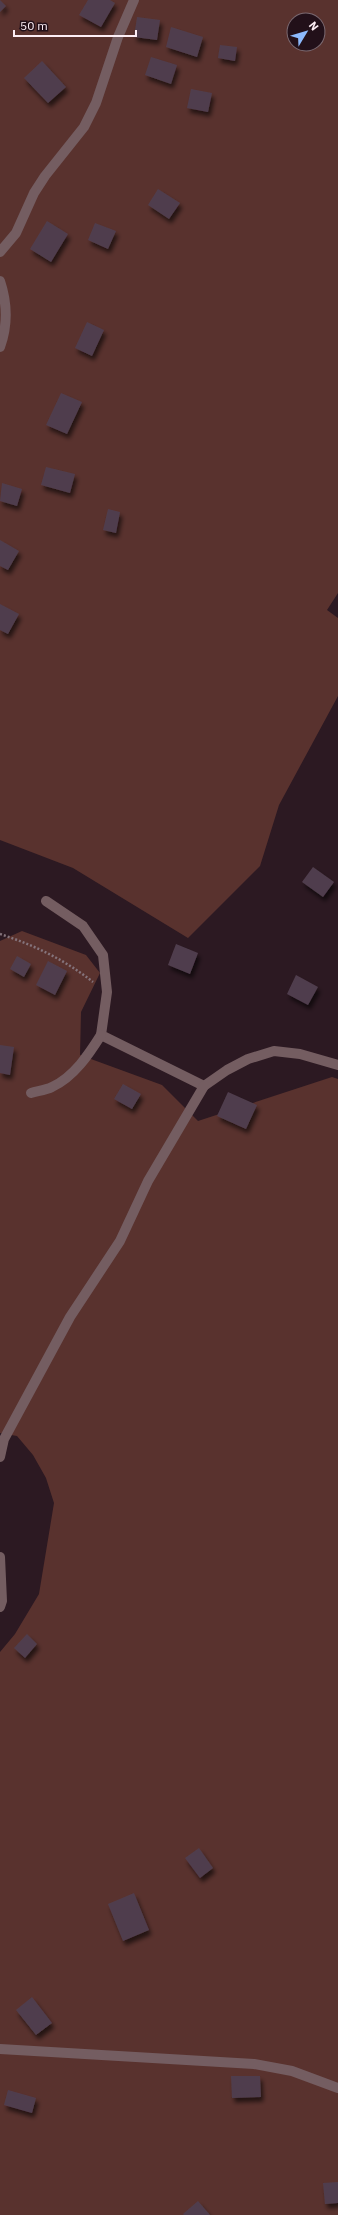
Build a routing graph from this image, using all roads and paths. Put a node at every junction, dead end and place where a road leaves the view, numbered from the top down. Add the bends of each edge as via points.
1 (134, 0) edge
2 (0, 252) edge
3 (0, 281) edge
4 (0, 347) edge
5 (46, 901) dead end
6 (0, 934) edge
7 (107, 992) junction
8 (101, 1035) junction
9 (338, 1065) edge
10 (204, 1086) junction
11 (31, 1093) dead end
12 (0, 1457) edge
13 (0, 1557) edge
14 (0, 1607) edge
15 (0, 2049) edge
16 (338, 2088) edge

1 - 2 street via 118,37 96,102 84,127 45,176 34,193 16,233
3 - 4 street via 6,299 4,337
5 - 7 street via 83,926 103,955
6 - 7 path via 23,942 72,966
7 - 8 street
8 - 10 street
8 - 11 street via 86,1058 70,1074 52,1087
9 - 10 street via 300,1054 274,1051 248,1059
10 - 12 street via 148,1181 120,1241 66,1324 4,1439
13 - 14 street
15 - 16 street via 254,2064 292,2071

